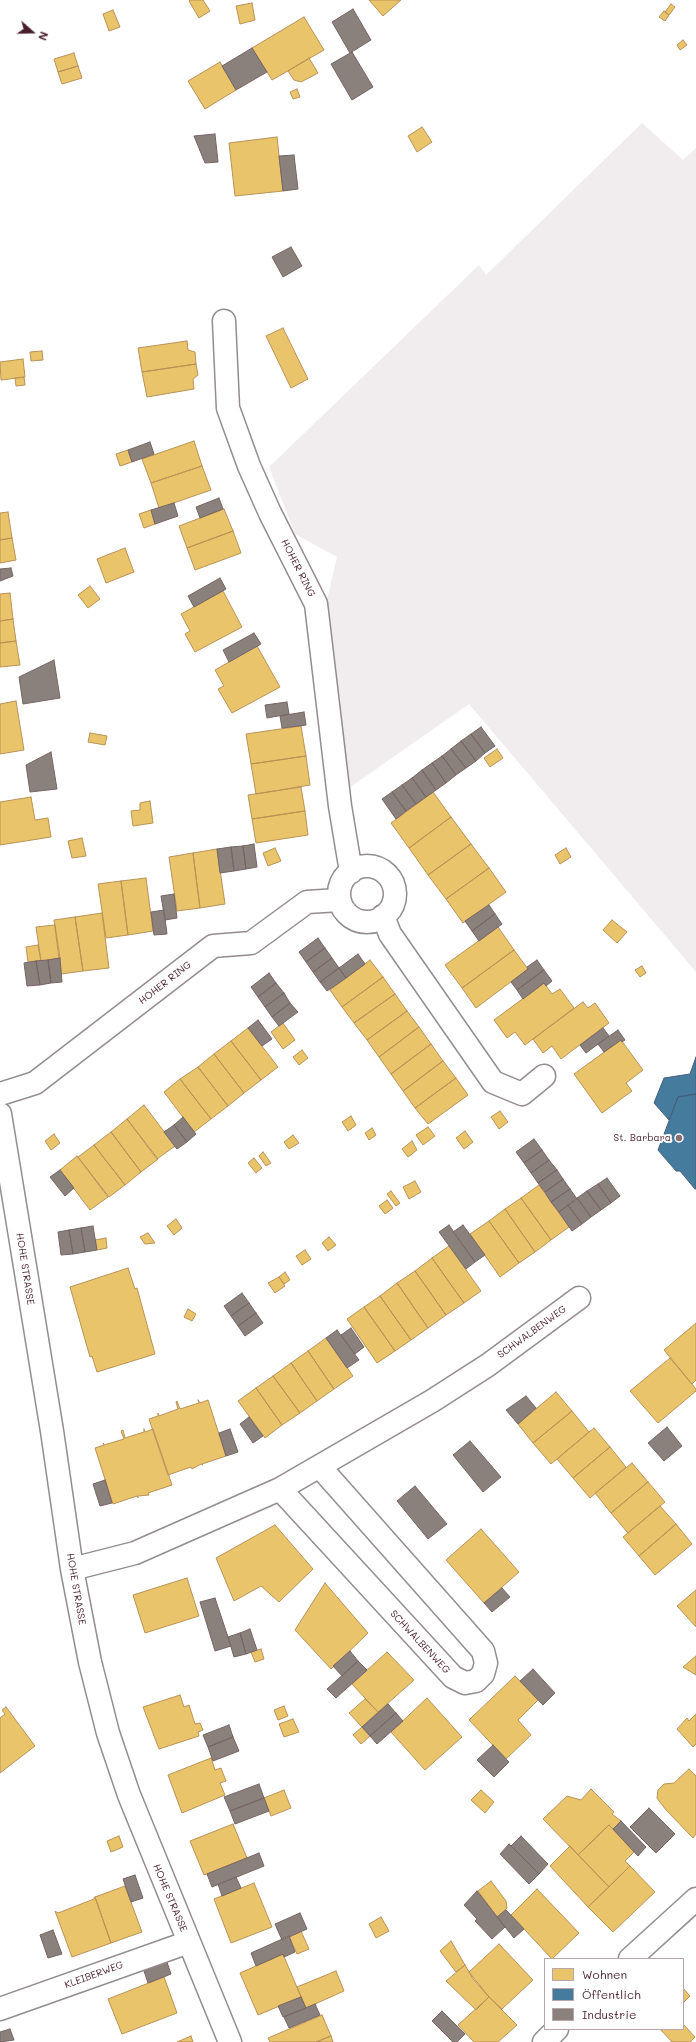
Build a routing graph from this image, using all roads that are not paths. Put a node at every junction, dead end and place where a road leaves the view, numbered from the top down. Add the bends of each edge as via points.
1 (224, 321) dead end
2 (351, 872) junction
3 (340, 900) junction
4 (383, 916) junction
5 (544, 1076) dead end
6 (0, 1094) edge
7 (0, 1114) edge
8 (579, 1298) dead end
9 (320, 1467) junction
10 (280, 1489) junction
11 (72, 1569) junction
12 (696, 1899) edge
13 (189, 1942) junction
14 (631, 1958) edge
15 (0, 2010) edge
16 (556, 2030) edge
17 (230, 2042) edge
18 (544, 2042) edge

1 - 2 street, HOHER RING via 228,408 249,466 270,513 316,604 340,806
2 - 3 street via 341,884
2 - 4 street via 366,866 374,867 392,881 395,892 393,904
3 - 4 street via 347,914 361,922 377,921
3 - 6 street, HOHER RING via 307,902 251,943 213,946 35,1083
4 - 5 street via 390,934 493,1082 522,1094
7 - 11 street, HOHE STRASSE
8 - 9 street, SCHWALBENWEG via 438,1397
9 - 10 street, SCHWALBENWEG
9 - 10 street, SCHWALBENWEG via 483,1651 486,1662 483,1674 476,1681 465,1682 453,1677
10 - 11 street, SCHWALBENWEG via 136,1553
11 - 13 street, HOHE STRASSE via 90,1662 108,1733 148,1846
12 - 14 street
13 - 15 street, KLEIBERWEG
13 - 17 street, HOHE STRASSE
16 - 18 street

